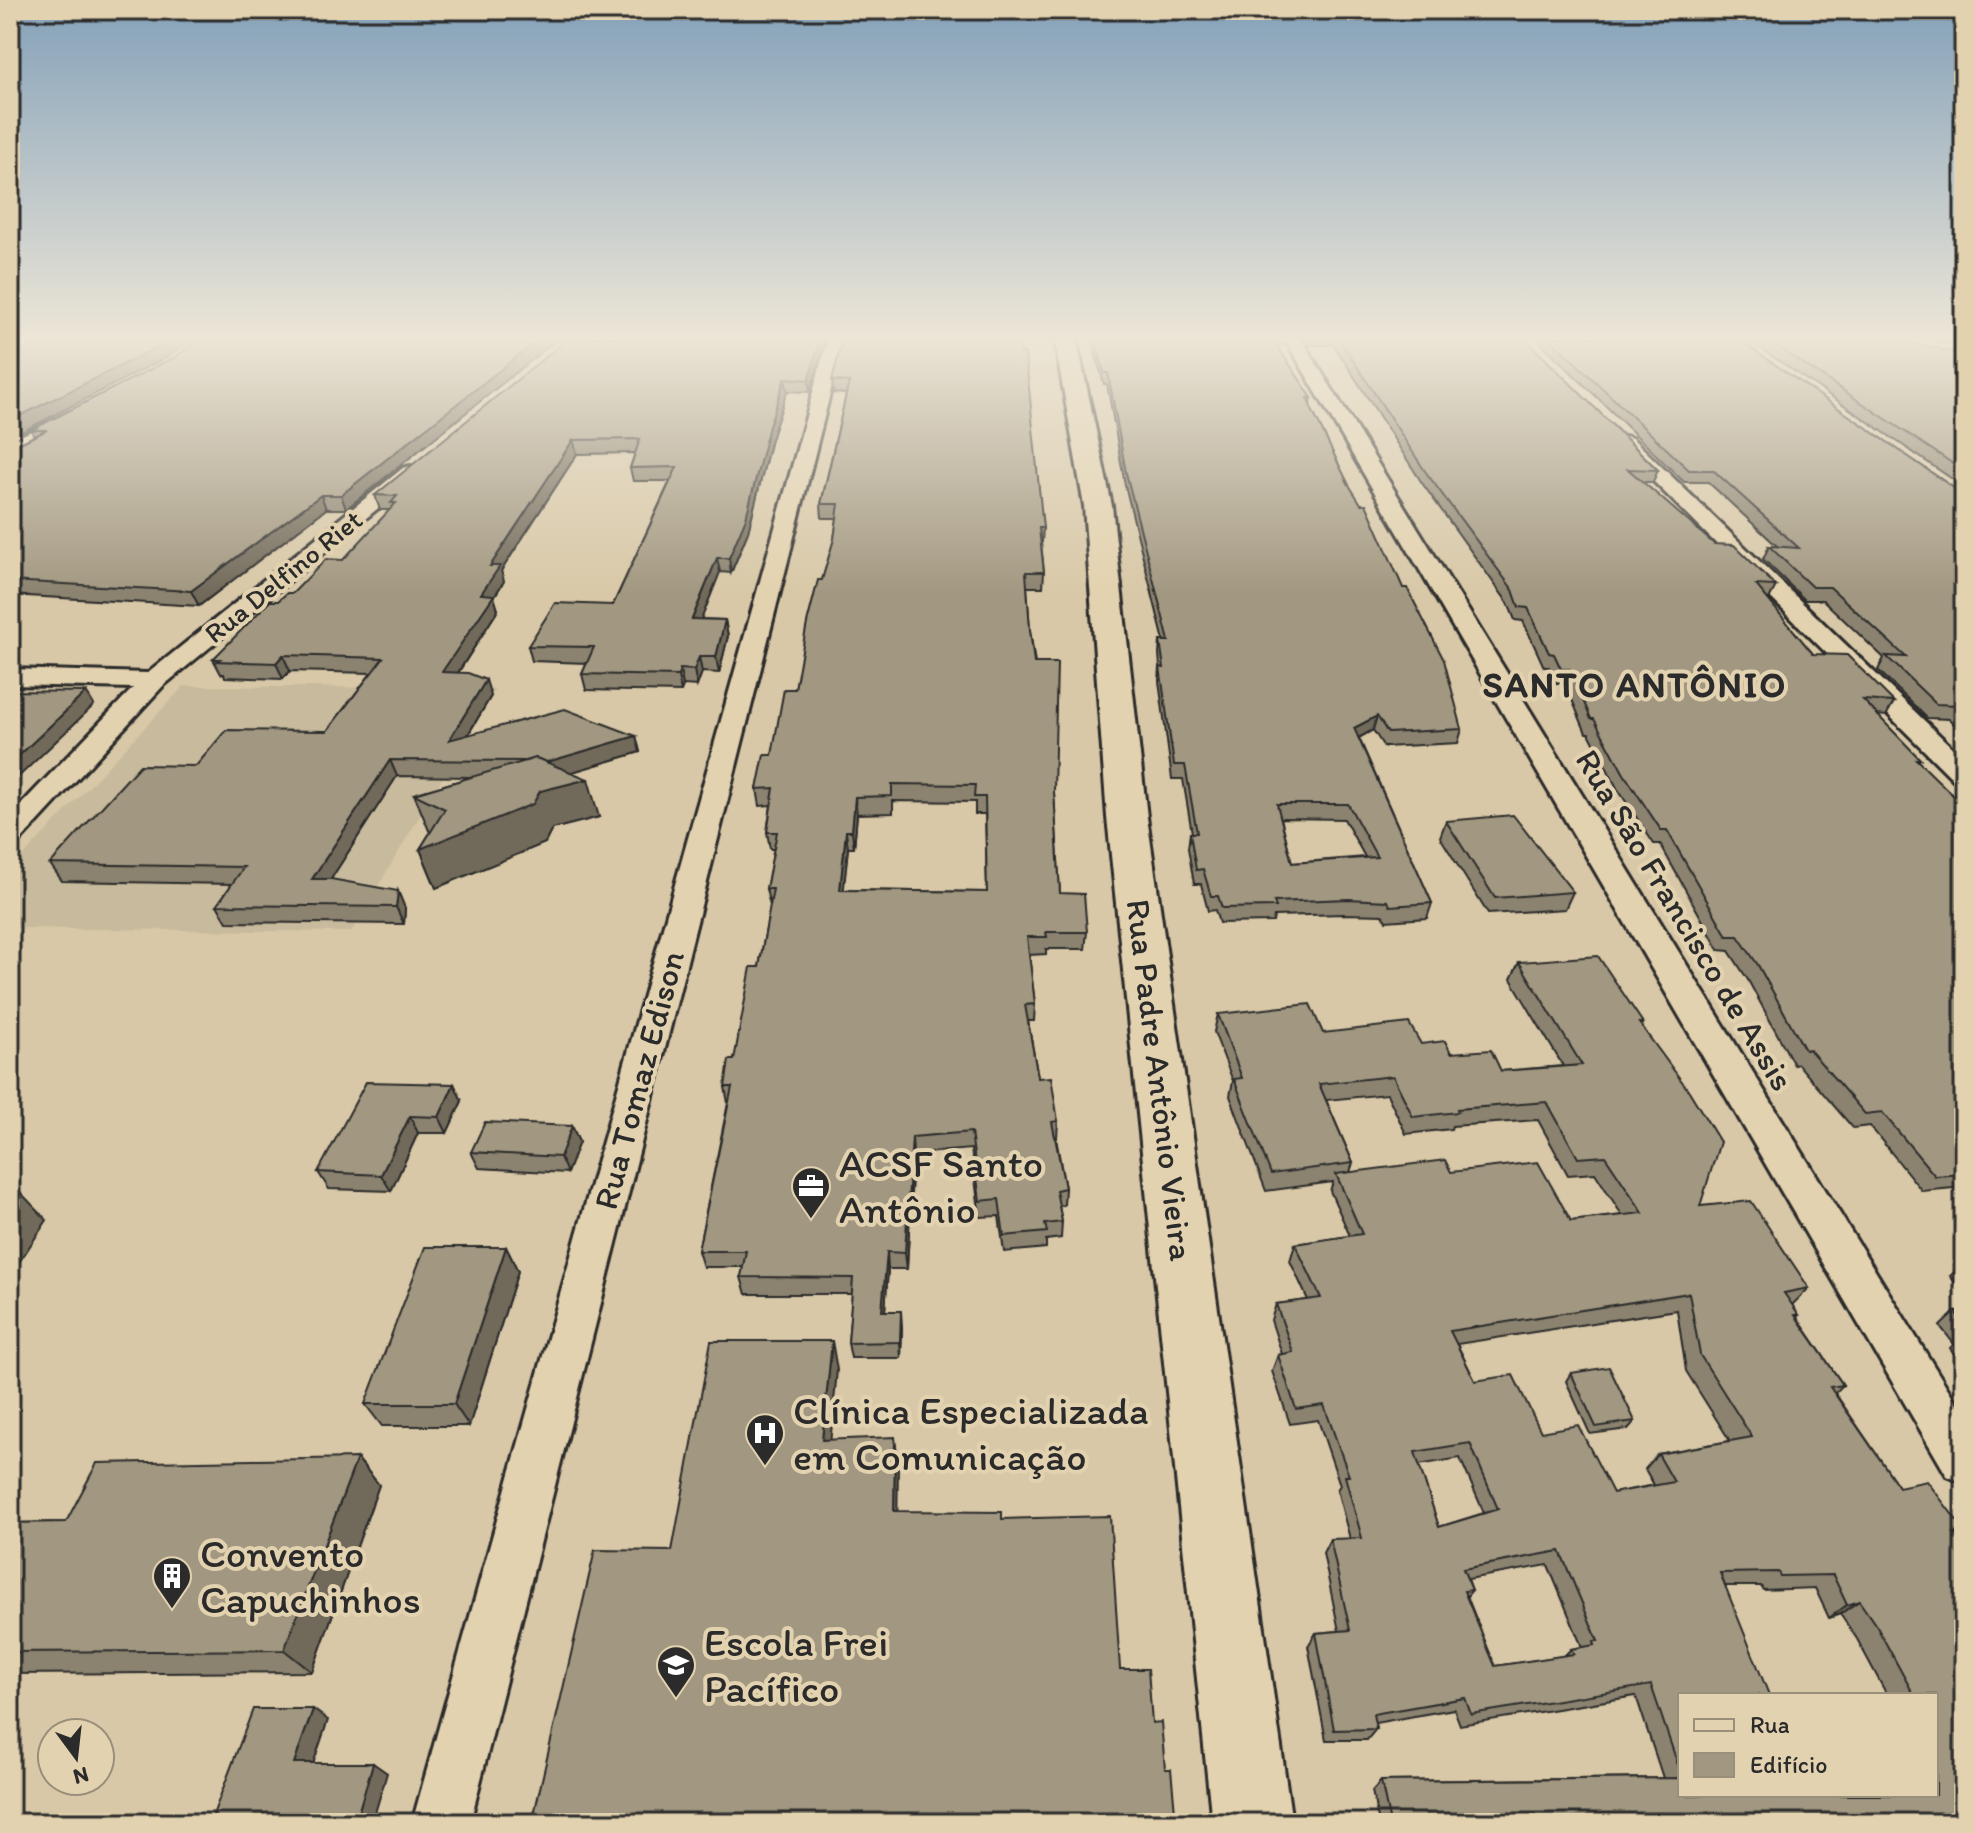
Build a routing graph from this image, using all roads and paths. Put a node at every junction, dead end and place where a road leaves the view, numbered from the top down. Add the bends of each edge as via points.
1 (59, 423) edge
2 (814, 423) edge
3 (1082, 423) edge
4 (1343, 423) edge
5 (1609, 426) edge
6 (10, 448) edge
7 (426, 458) edge
8 (10, 677) edge
9 (154, 681) junction
10 (1964, 774) edge
11 (10, 834) edge
12 (1964, 1459) edge
13 (441, 1823) edge
14 (1252, 1823) edge

1 - 6 street
2 - 13 street, Rua Tomaz Edison
3 - 14 street, Rua Padre Antônio Vieira via 1098,506 1129,833
4 - 12 street, Rua São Francisco de Assis
5 - 10 street
7 - 9 street, Rua Delfino Riet
8 - 9 street
9 - 11 street, Rua Delfino Riet

